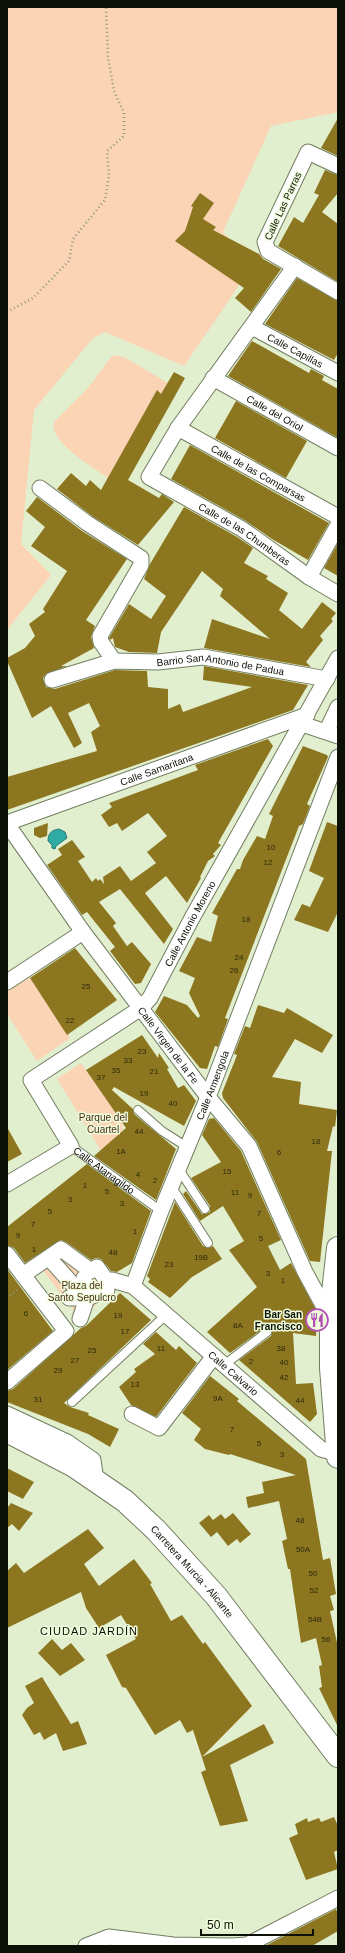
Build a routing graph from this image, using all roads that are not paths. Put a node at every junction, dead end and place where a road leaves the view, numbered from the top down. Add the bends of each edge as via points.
1 (338, 166) edge
2 (295, 266) junction
3 (338, 292) edge
4 (252, 327) junction
5 (336, 368) edge
6 (213, 378) junction
7 (178, 428) junction
8 (338, 448) edge
9 (40, 488) dead end
10 (338, 517) edge
11 (338, 525) edge
12 (309, 577) junction
13 (338, 594) edge
14 (338, 658) edge
15 (114, 661) junction
16 (327, 678) junction
17 (52, 680) dead end
18 (304, 720) junction
19 (336, 720) edge
20 (338, 757) edge
21 (7, 823) edge
22 (83, 932) junction
23 (7, 982) edge
24 (141, 1008) junction
25 (31, 1080) joint
26 (208, 1098) junction
27 (138, 1110) dead end
28 (71, 1146) junction
29 (187, 1147) junction
30 (178, 1168) junction
31 (7, 1184) edge
32 (171, 1186) junction
33 (205, 1209) dead end
34 (161, 1211) junction
35 (208, 1243) dead end
36 (338, 1248) edge
37 (7, 1254) edge
38 (44, 1262) junction
39 (23, 1275) junction
40 (133, 1286) junction
41 (166, 1315) junction
42 (80, 1319) dead end
43 (331, 1321) junction
44 (267, 1332) dead end
45 (219, 1361) junction
46 (7, 1382) edge
47 (72, 1402) dead end
48 (336, 1408) edge
49 (7, 1414) edge
50 (132, 1414) dead end
51 (7, 1431) edge
52 (338, 1453) edge
53 (96, 1481) junction
54 (338, 1756) edge
55 (338, 1898) edge
56 (86, 1946) edge
57 (231, 1946) edge

1 - 2 street, Calle Las Parras via 308,152 265,242 268,251
2 - 3 street, Calle Las Parras
2 - 4 street
4 - 5 street, Calle Capillas
4 - 6 street
6 - 7 street
6 - 8 street, Calle del Oriol
7 - 10 street, Calle de las Comparsas
7 - 12 street, Calle de las Chumberas via 149,477 242,529
9 - 15 street via 141,558 141,565 100,636 101,642
11 - 12 street
12 - 13 street, Calle de las Chumberas
14 - 16 street, Calle Antonio Moreno
15 - 16 street, Barrio San Antonio de Padua via 158,662 203,657
15 - 17 street, Barrio San Antonio de Padua
16 - 18 street, Calle Antonio Moreno
18 - 19 street
18 - 21 street, Calle Samaritana
18 - 24 street, Calle Antonio Moreno via 192,918 158,985
20 - 26 street, Calle Armengola
21 - 22 street, Calle Virgen de la Fe
22 - 23 street
22 - 24 street, Calle Virgen de la Fe
24 - 25 street, Calle Antonio Moreno
24 - 26 street, Calle Virgen de la Fe
25 - 28 street, Calle Atanagildo
26 - 29 street, Calle Armengola
26 - 43 street, Calle Virgen de la Fe via 249,1146 305,1272
27 - 29 lane via 162,1131
28 - 31 street
28 - 34 lane, Calle Atanagildo
29 - 30 street, Calle Armengola
30 - 32 street, Calle Armengola
30 - 33 lane
32 - 34 street, Calle Armengola
32 - 35 lane
34 - 40 street, Calle Armengola
36 - 43 main road
37 - 39 street
38 - 39 street
38 - 40 street via 61,1249 91,1271 97,1267 106,1280
38 - 42 street via 79,1287
39 - 46 street via 66,1331
40 - 41 street, Calle Calvario
41 - 45 street, Calle Calvario
41 - 47 lane
43 - 48 main road
44 - 45 lane
45 - 50 street via 159,1428
45 - 52 street, Calle Calvario via 321,1449
48 - 52 main road
49 - 53 street via 67,1442 93,1460
51 - 53 main road, Carretera Murcia - Alicante via 74,1466
53 - 54 main road, Carretera Murcia - Alicante via 125,1501 156,1530 216,1596
55 - 57 street via 247,1945
56 - 57 street via 109,1937 173,1945

